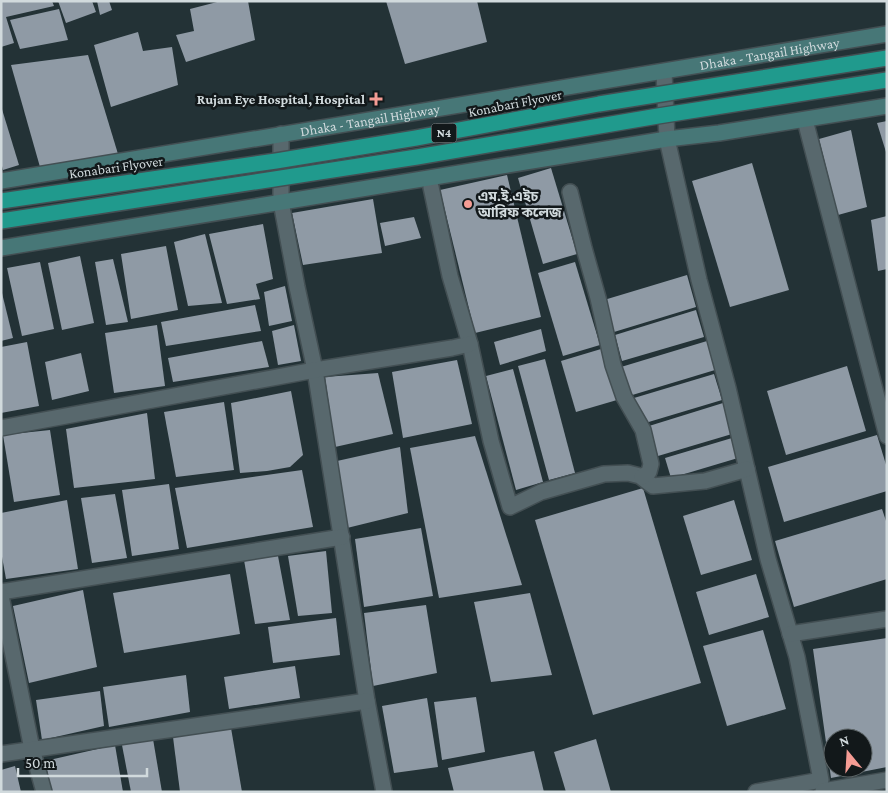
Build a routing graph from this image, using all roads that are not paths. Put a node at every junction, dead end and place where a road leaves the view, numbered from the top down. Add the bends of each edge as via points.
1 (887, 34) edge
2 (887, 58) edge
3 (664, 72) junction
4 (887, 80) edge
5 (887, 106) edge
6 (805, 120) junction
7 (281, 134) junction
8 (667, 138) junction
9 (1, 181) edge
10 (431, 187) dead end
11 (570, 192) dead end
12 (1, 201) edge
13 (281, 202) junction
14 (1, 222) edge
15 (1, 248) edge
16 (470, 344) junction
17 (315, 370) junction
18 (1, 428) edge
19 (887, 436) edge
20 (747, 469) junction
21 (642, 477) junction
22 (342, 537) junction
23 (1, 594) edge
24 (887, 619) edge
25 (790, 634) junction
26 (367, 701) junction
27 (32, 749) junction
28 (1, 754) edge
29 (887, 780) edge
30 (822, 788) edge
31 (44, 792) edge
32 (384, 792) edge
33 (756, 792) edge

1 - 3 main road, Dhaka - Tangail Highway / N4
2 - 12 highway, Konabari Flyover / N4, bridge via 599,104 276,161
3 - 7 main road, Dhaka - Tangail Highway / N4
3 - 8 street
4 - 14 highway, N4, bridge
5 - 6 main road
6 - 8 main road
6 - 19 street
7 - 9 main road, Dhaka - Tangail Highway / N4
7 - 13 street
8 - 13 main road
8 - 20 street
10 - 16 street via 450,276
11 - 21 street via 613,365 624,396 643,430 651,464 649,472
13 - 15 main road
13 - 17 street
16 - 17 street
16 - 21 street via 491,441 510,506 541,492 604,474 628,473
17 - 18 street
17 - 22 street
20 - 21 street via 705,481 653,486
20 - 25 street
22 - 23 street
22 - 26 street
23 - 27 street
24 - 25 street
25 - 30 street
26 - 27 street
26 - 32 street
27 - 28 street
27 - 31 street
29 - 30 street
30 - 33 street

